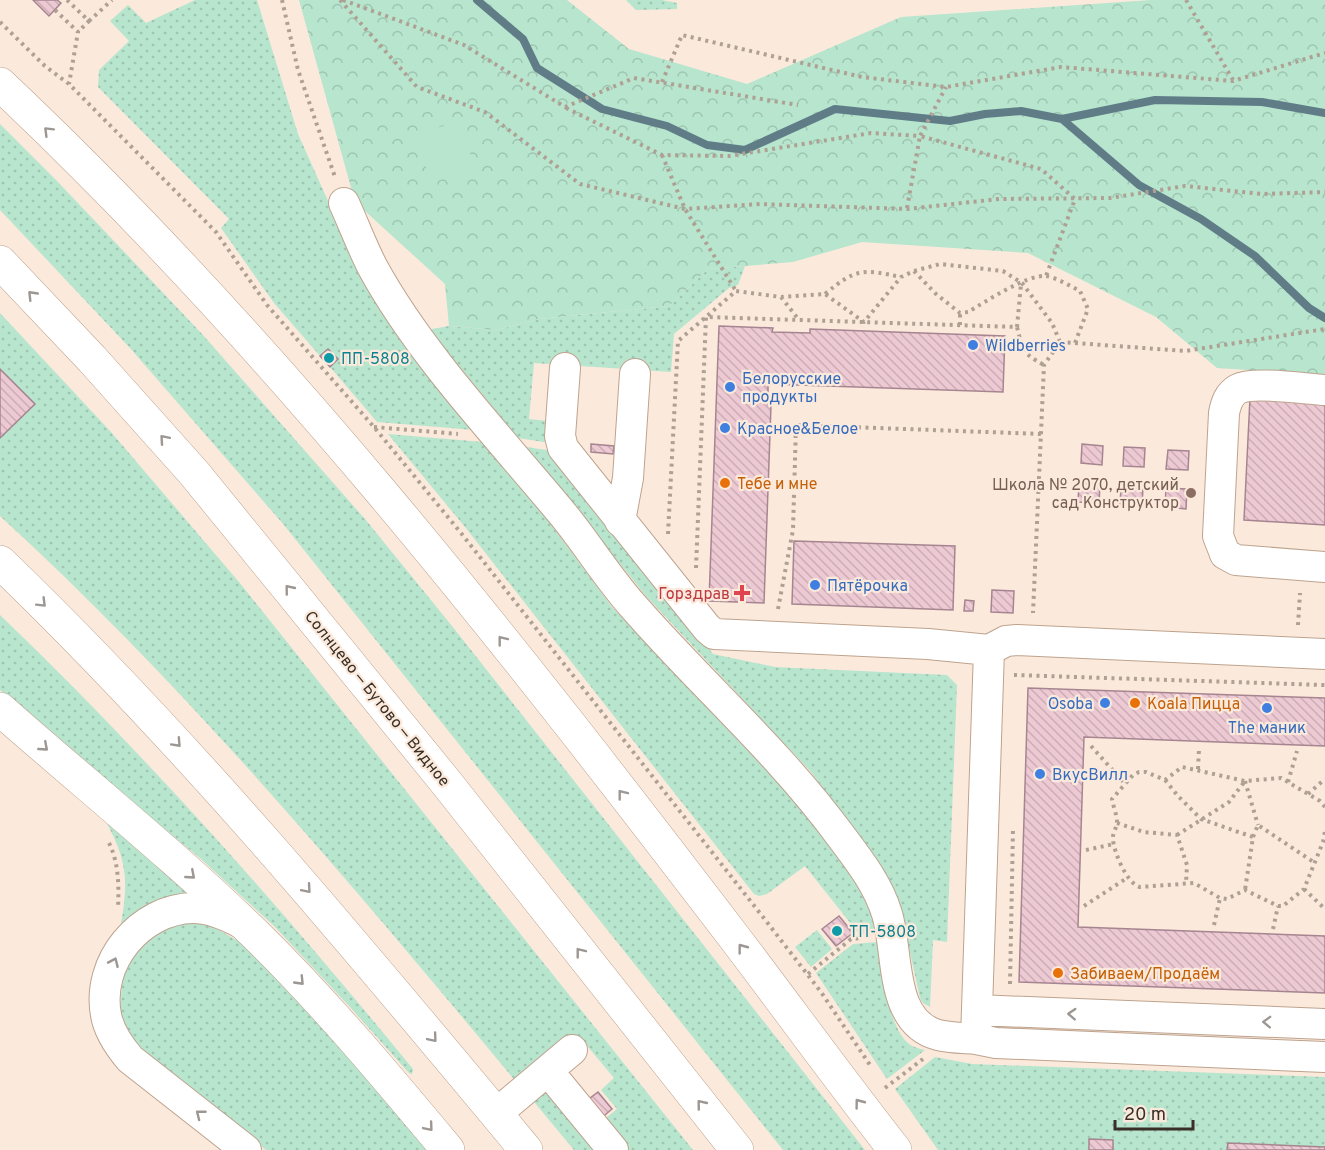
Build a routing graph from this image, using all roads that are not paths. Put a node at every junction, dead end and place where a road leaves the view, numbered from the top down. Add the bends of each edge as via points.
1 (0, 84) edge
2 (344, 203) road end
3 (0, 262) edge
4 (565, 368) dead end
5 (635, 374) dead end
6 (1325, 390) edge
7 (620, 521) junction
8 (0, 562) edge
9 (1313, 567) edge
10 (1311, 653) edge
11 (988, 662) junction
12 (0, 709) edge
13 (246, 926) junction
14 (977, 1010) junction
15 (1325, 1024) edge
16 (976, 1039) junction
17 (572, 1050) dead end
18 (1325, 1057) edge
19 (548, 1071) junction
20 (496, 1113) junction
21 (246, 1150) edge
22 (448, 1150) edge
23 (526, 1150) edge
24 (613, 1150) edge
25 (737, 1150) edge
26 (894, 1150) edge

26 -> 1 main road via 734,937 383,493 202,290
2 - 16 street via 373,267 437,362 567,518 632,605 795,777 854,853 887,913 905,1007 912,1020 938,1035
25 -> 3 main road, Солнцево — Бутово — Видное via 430,762 194,473
4 - 7 street via 560,436 563,448
5 - 7 street via 628,478
6 - 9 street via 1246,386 1233,392 1224,413 1218,536 1222,548 1231,558 1241,561
7 - 11 street via 714,634 928,644
8 -> 20 main road via 194,761
10 - 11 street via 1006,641
11 - 14 street
12 -> 13 main road
21 -> 13 street via 130,1059 110,1030 105,999 118,953 127,939 150,920 194,908 217,912
13 -> 22 main road via 355,1040
15 -> 14 street
14 - 16 street
16 - 18 street
17 - 19 street
19 - 20 street
19 - 24 street
20 - 23 main road

